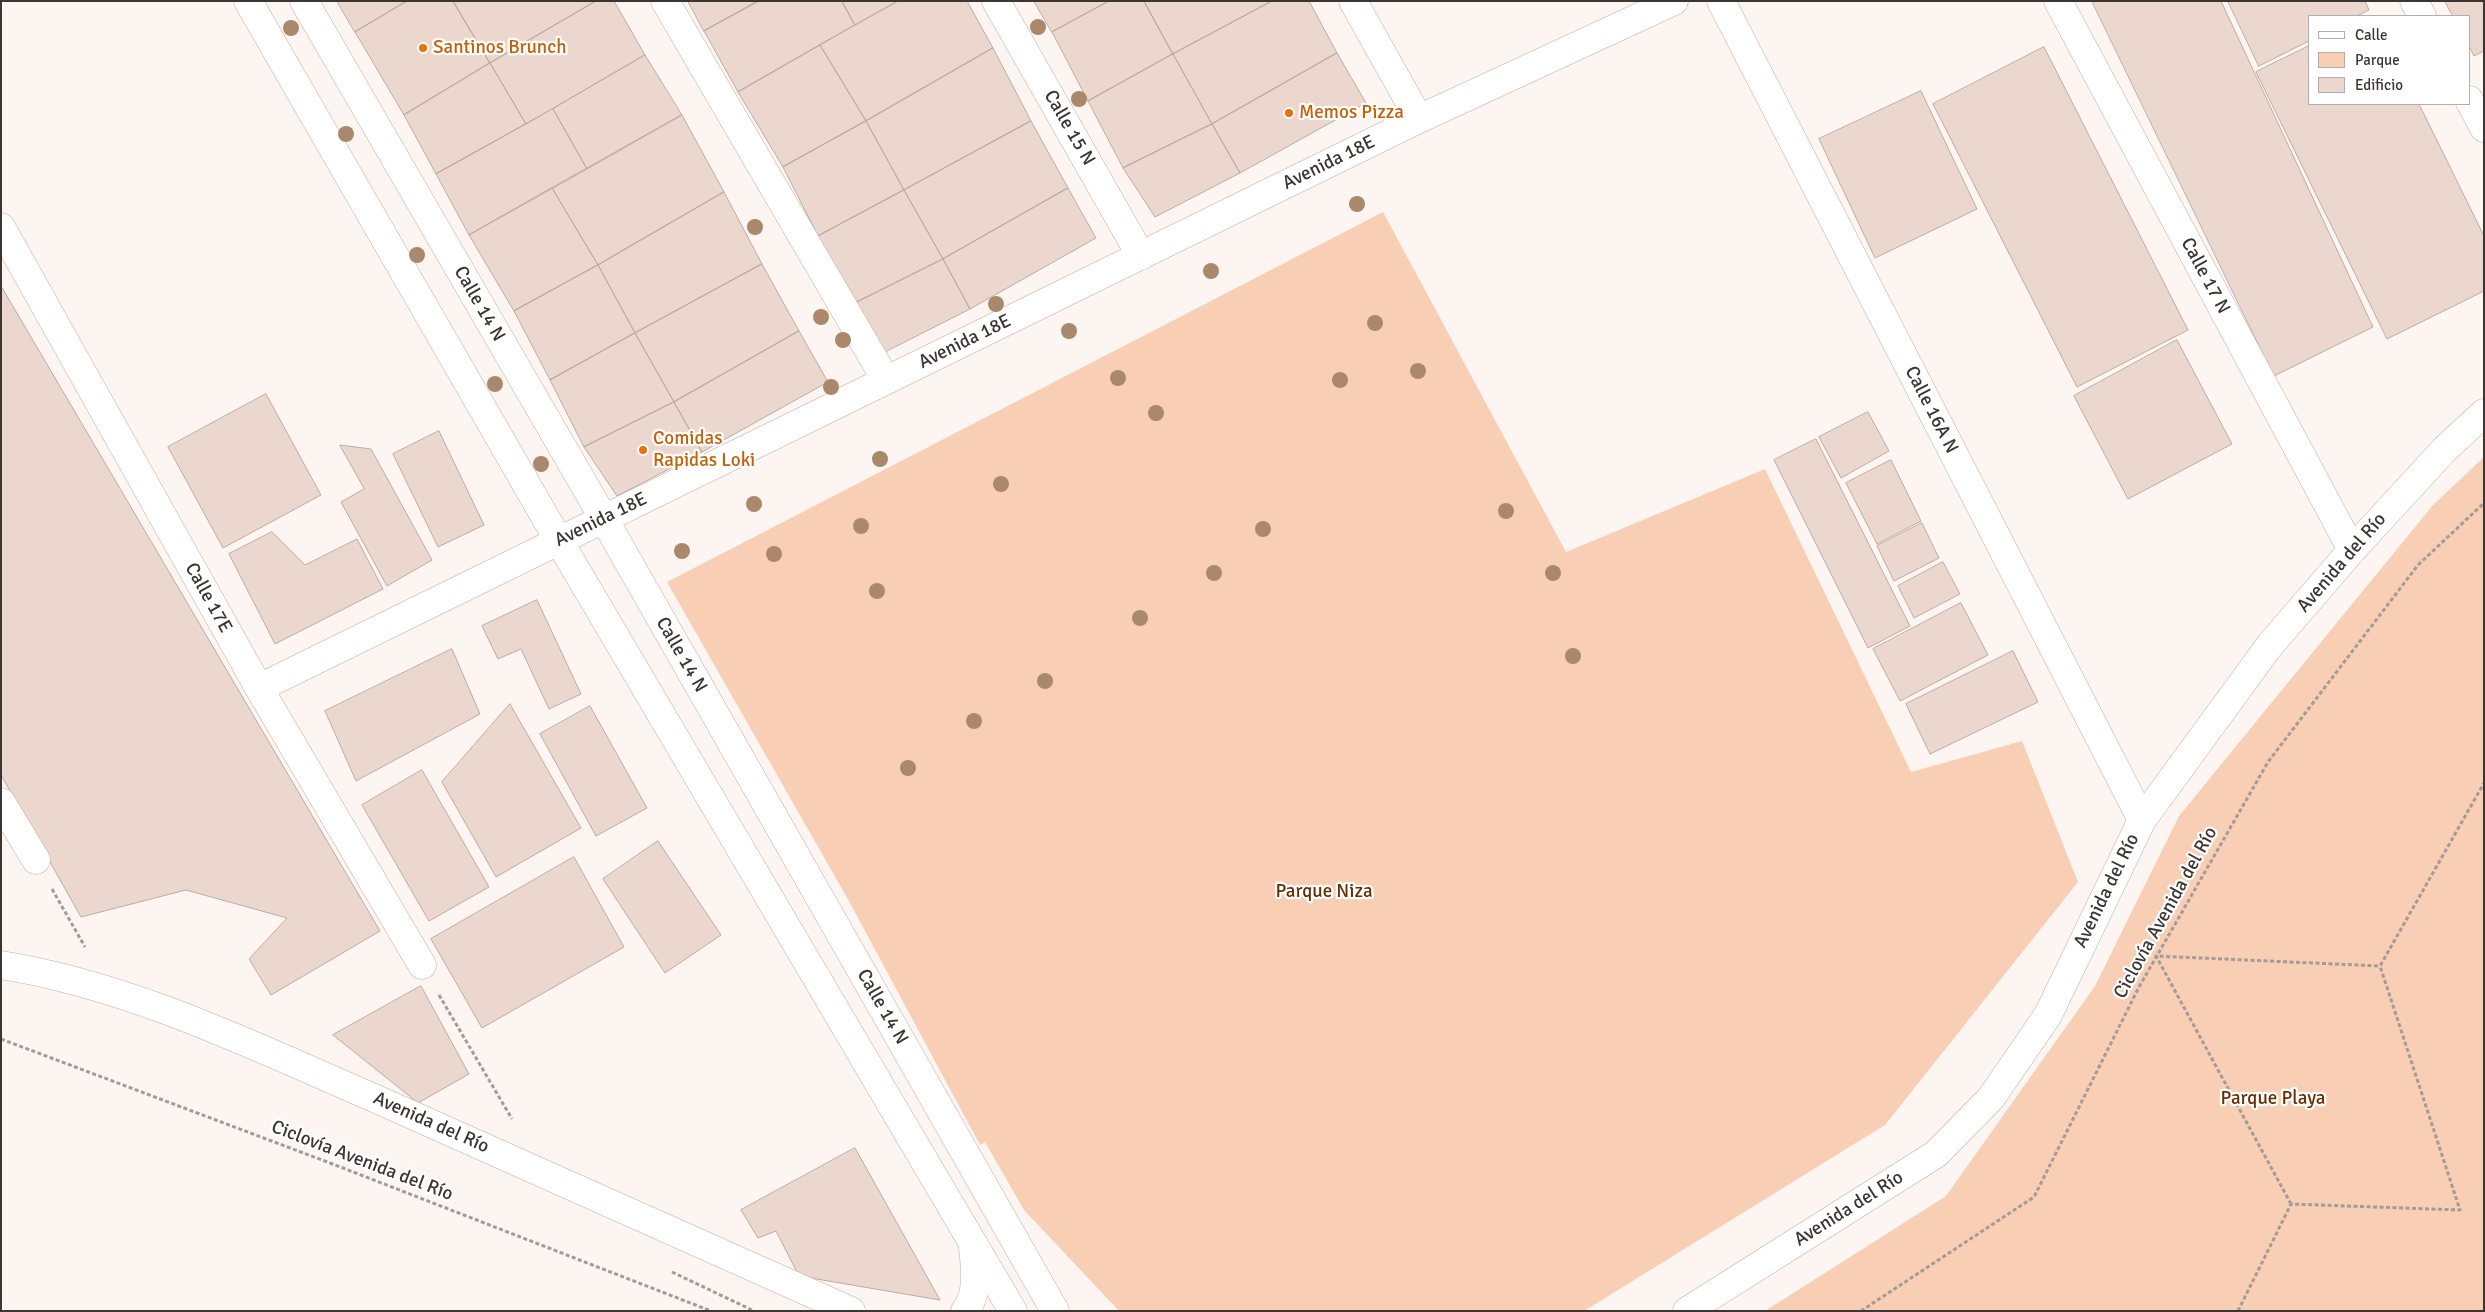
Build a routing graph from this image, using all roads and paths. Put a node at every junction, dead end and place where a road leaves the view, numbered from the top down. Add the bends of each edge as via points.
1 (248, 1) edge
2 (304, 1) edge
3 (665, 1) edge
4 (996, 1) edge
5 (1353, 1) edge
6 (1674, 1) edge
7 (1721, 1) edge
8 (2058, 1) edge
9 (2414, 1) edge
10 (2421, 15) edge
11 (2470, 102) edge
12 (1419, 119) junction
13 (2484, 128) edge
14 (1, 227) edge
15 (1141, 256) junction
16 (886, 380) junction
17 (2484, 413) edge
18 (2484, 503) edge
19 (604, 519) junction
20 (559, 541) junction
21 (2352, 550) junction
22 (259, 688) junction
23 (2484, 783) edge
24 (1, 802) edge
25 (2142, 820) junction
26 (36, 860) joint
27 (2156, 956) junction
28 (1, 965) edge
29 (422, 965) joint
30 (2380, 966) junction
31 (111, 990) junction
32 (1, 1039) edge
33 (512, 1120) dead end
34 (2291, 1204) junction
35 (974, 1246) junction
36 (711, 1311) edge
37 (851, 1311) edge
38 (965, 1311) edge
39 (1013, 1311) edge
40 (1055, 1311) edge
41 (1687, 1311) edge
42 (1860, 1311) edge
43 (2238, 1311) edge

1 - 20 street
2 - 19 street, Calle 14 N
3 - 16 street
4 - 15 street, Calle 15 N
5 - 12 street
6 - 12 street, Avenida 18E
7 - 25 street, Calle 16A N
8 - 21 street, Calle 17 N
9 - 10 street
11 - 13 street
12 - 15 street, Avenida 18E
14 - 22 street, Calle 17E
15 - 16 street, Avenida 18E
16 - 19 street, Avenida 18E
17 - 21 street, Avenida del Río via 2445,449
18 - 27 path, Ciclovía Avenida del Río via 2418,565 2268,762
19 - 20 street, Avenida 18E
19 - 40 street, Calle 14 N
20 - 22 street, Avenida 18E
20 - 35 street
21 - 25 street, Avenida del Río via 2270,645
22 - 29 street, Calle 17E
23 - 30 path
24 - 26 street
25 - 41 street, Avenida del Río via 2048,1015 1990,1098 1936,1154
26 - 31 path
27 - 30 path
27 - 34 path
27 - 42 path, Ciclovía Avenida del Río via 2034,1197
28 - 31 street, Avenida del Río
29 - 33 path
30 - 34 path via 2460,1210
31 - 37 street, Avenida del Río via 234,1037
32 - 36 path, Ciclovía Avenida del Río
34 - 43 path
35 - 38 street via 974,1288
35 - 39 street

